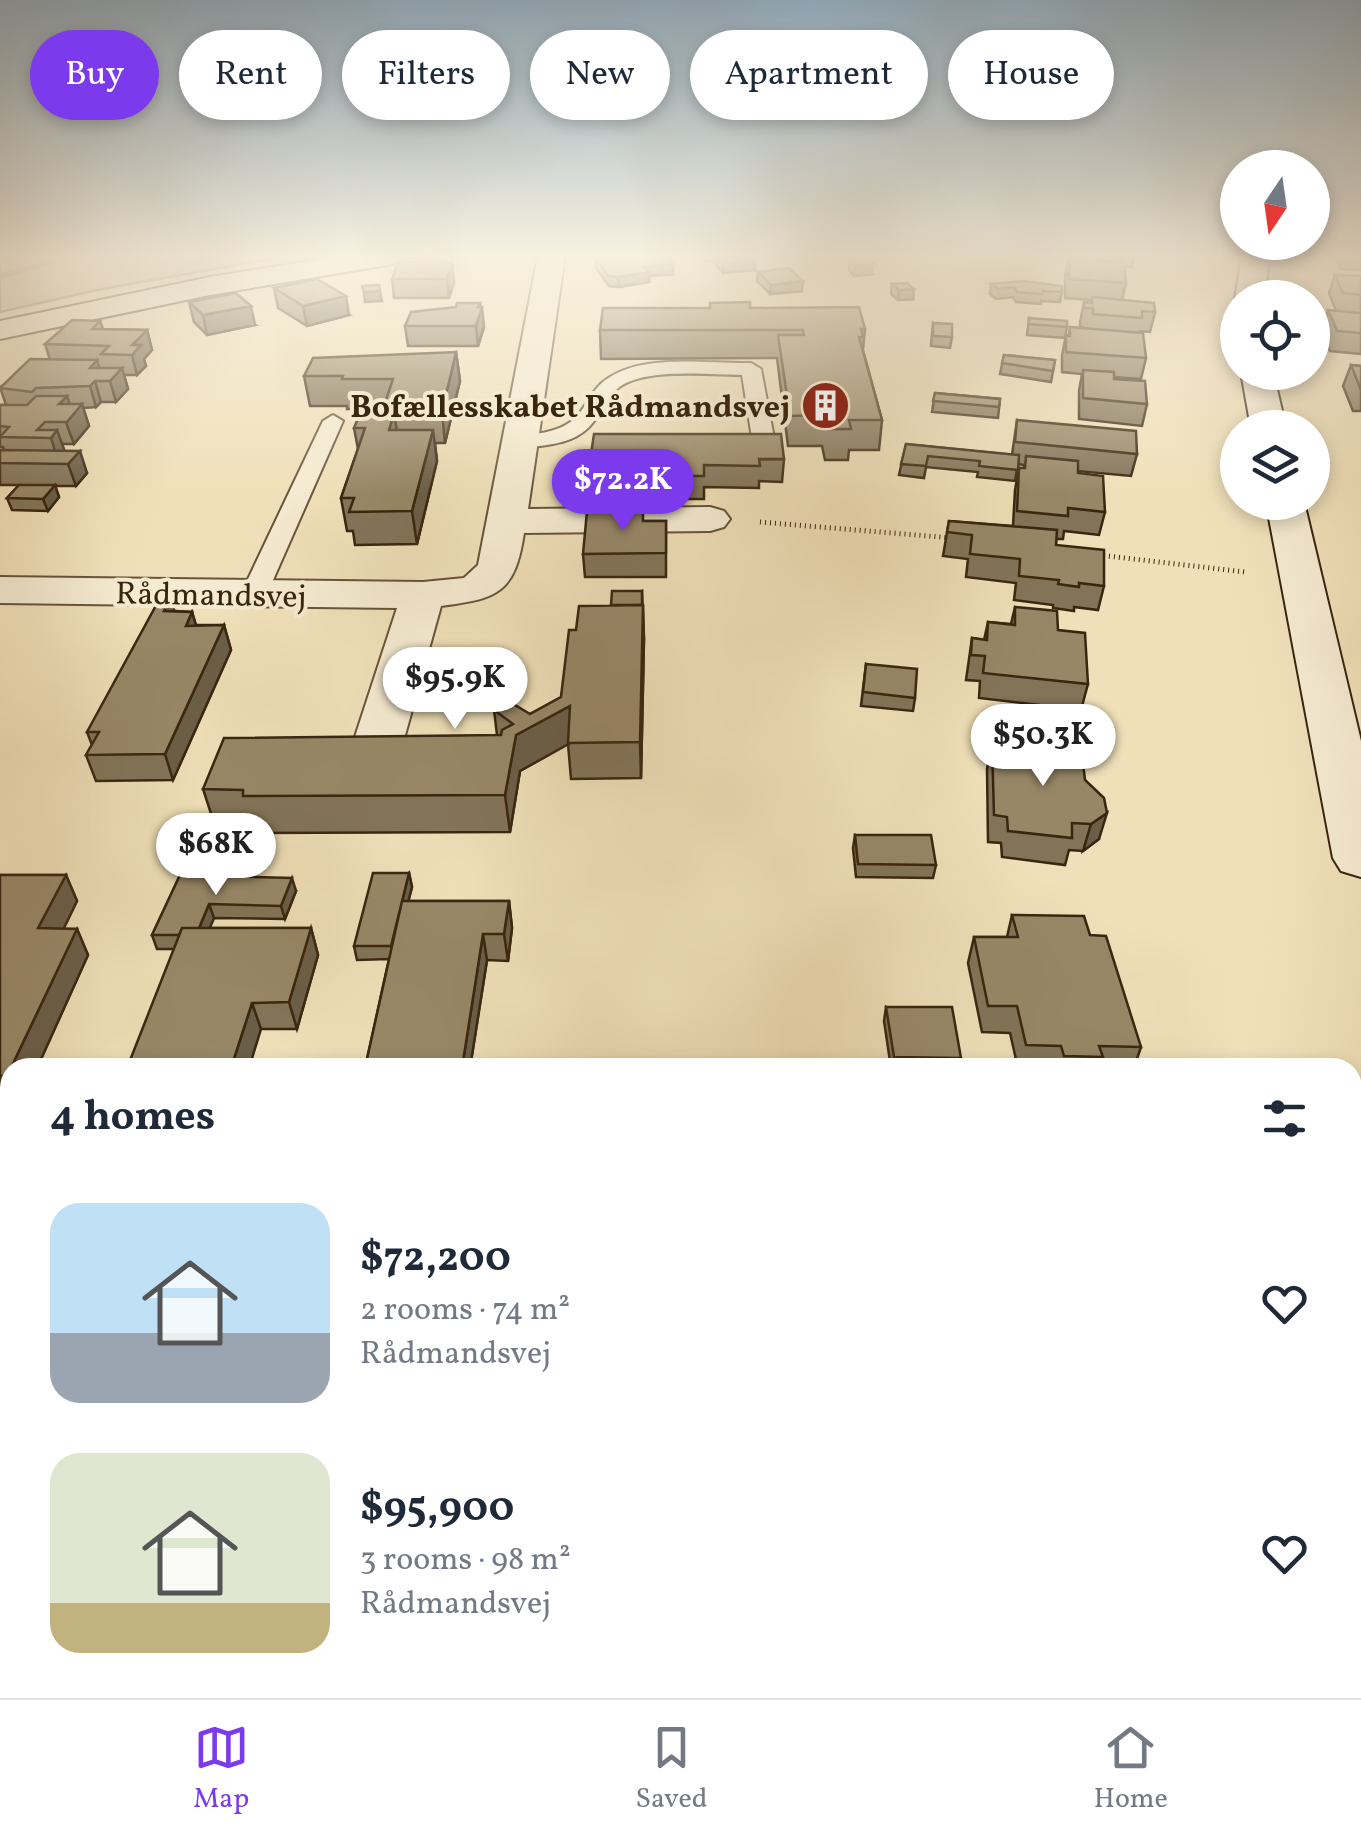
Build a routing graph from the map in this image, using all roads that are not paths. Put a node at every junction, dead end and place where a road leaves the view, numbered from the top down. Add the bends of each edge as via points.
1 (539, 335) edge
2 (333, 421) dead end
3 (763, 438) edge
4 (522, 442) junction
5 (710, 519) road end
6 (1289, 520) edge
7 (507, 521) junction
8 (0, 590) edge
9 (423, 595) junction
10 (253, 596) junction
11 (377, 746) edge
12 (1352, 776) edge
13 (1361, 858) edge

1 - 4 street, Rådmandsvej
2 - 10 lane
3 - 4 lane via 751,368 629,376 612,384 572,430
4 - 7 street, Rådmandsvej
5 - 7 street
6 - 12 street
7 - 9 street, Rådmandsvej via 498,569 477,589
8 - 10 street, Rådmandsvej
9 - 10 street, Rådmandsvej
9 - 11 street
12 - 13 street

